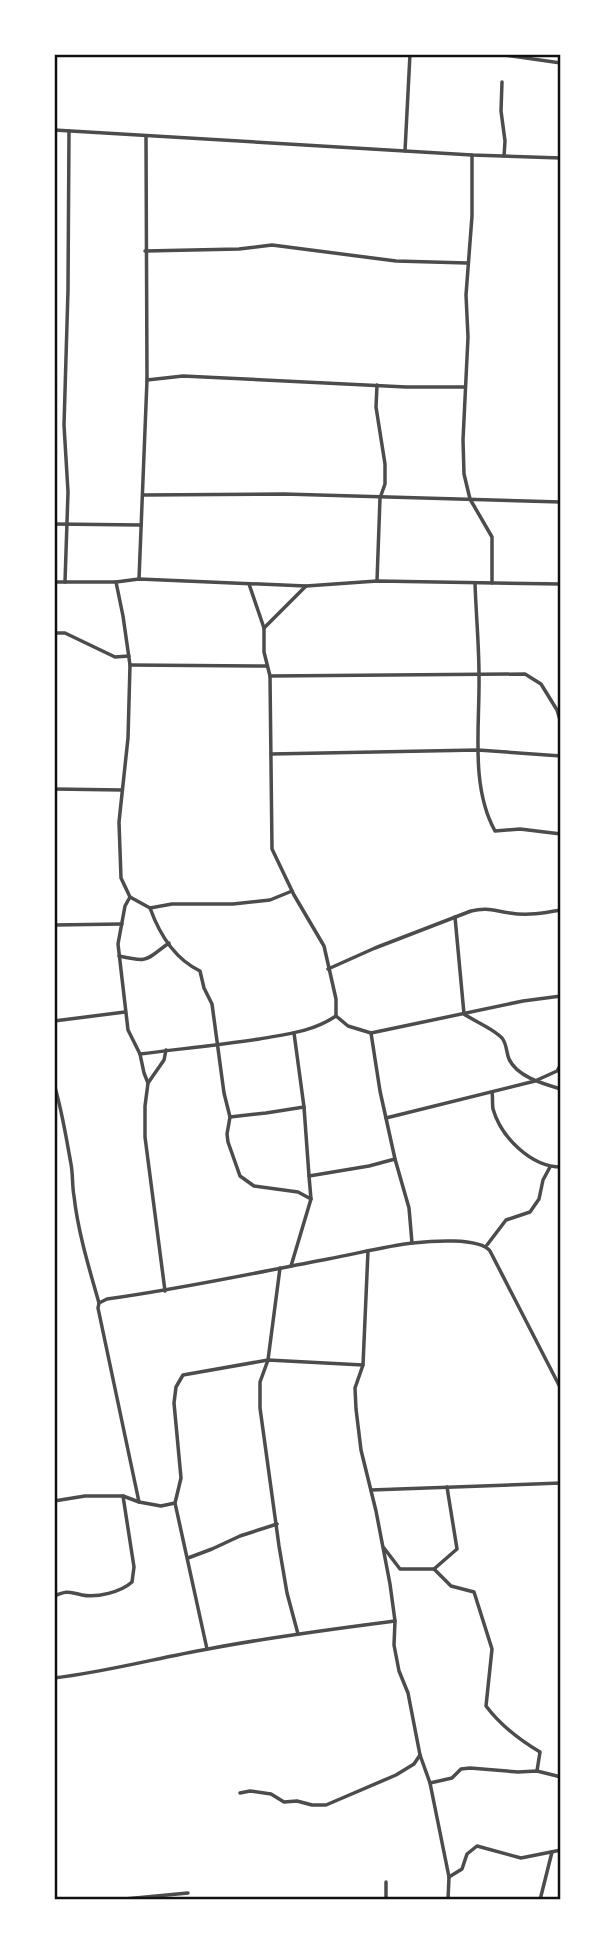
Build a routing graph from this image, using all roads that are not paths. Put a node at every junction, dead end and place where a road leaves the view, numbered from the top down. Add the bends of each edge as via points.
1 (410, 54) edge
2 (500, 54) edge
3 (561, 63) edge
4 (502, 82) dead end
5 (54, 130) edge
6 (69, 131) junction
7 (146, 136) junction
8 (405, 151) junction
9 (472, 155) junction
10 (504, 156) junction
11 (561, 158) edge
12 (145, 251) junction
13 (467, 263) junction
14 (147, 380) junction
15 (377, 385) junction
16 (465, 387) junction
17 (143, 495) junction
18 (380, 498) junction
19 (470, 499) junction
20 (561, 502) edge
21 (54, 524) edge
22 (67, 525) junction
23 (141, 525) junction
24 (139, 579) junction
25 (377, 581) junction
26 (54, 582) edge
27 (65, 582) junction
28 (116, 582) junction
29 (475, 583) junction
30 (492, 583) junction
31 (249, 584) junction
32 (561, 584) edge
33 (306, 586) junction
34 (264, 628) junction
35 (54, 633) edge
36 (129, 656) junction
37 (130, 665) junction
38 (266, 666) junction
39 (270, 676) junction
40 (479, 676) junction
41 (561, 723) edge
42 (478, 750) junction
43 (271, 754) junction
44 (561, 756) edge
45 (54, 789) edge
46 (122, 790) junction
47 (561, 834) edge
48 (292, 891) junction
49 (130, 897) junction
50 (150, 908) junction
51 (561, 910) edge
52 (455, 917) junction
53 (122, 924) junction
54 (54, 925) edge
55 (169, 943) junction
56 (119, 956) junction
57 (328, 969) junction
58 (561, 996) edge
59 (126, 1012) junction
60 (464, 1014) junction
61 (337, 1016) junction
62 (54, 1021) edge
63 (294, 1033) junction
64 (371, 1033) junction
65 (218, 1045) junction
66 (166, 1050) junction
67 (139, 1054) junction
68 (561, 1064) edge
69 (535, 1081) junction
70 (54, 1083) edge
71 (148, 1083) junction
72 (561, 1089) edge
73 (55, 1091) edge
74 (492, 1092) junction
75 (304, 1107) junction
76 (230, 1117) junction
77 (386, 1118) junction
78 (395, 1159) junction
79 (550, 1167) junction
80 (561, 1167) edge
81 (309, 1176) junction
82 (311, 1199) junction
83 (412, 1243) junction
84 (486, 1246) junction
85 (368, 1251) junction
86 (291, 1266) junction
87 (280, 1268) junction
88 (166, 1291) junction
89 (99, 1303) junction
90 (268, 1360) junction
91 (363, 1365) junction
92 (561, 1389) edge
93 (561, 1483) edge
94 (447, 1488) junction
95 (371, 1490) junction
96 (123, 1496) junction
97 (54, 1500) edge
98 (139, 1502) junction
99 (175, 1503) junction
100 (277, 1524) junction
101 (382, 1546) junction
102 (188, 1558) junction
103 (434, 1569) junction
104 (54, 1596) edge
105 (396, 1621) junction
106 (298, 1634) junction
107 (207, 1649) junction
108 (54, 1678) edge
109 (420, 1755) junction
110 (537, 1771) junction
111 (561, 1777) edge
112 (430, 1783) junction
113 (240, 1793) dead end
114 (561, 1850) edge
115 (552, 1852) junction
116 (449, 1877) junction
117 (386, 1882) dead end
118 (188, 1893) dead end
119 (114, 1900) edge
120 (386, 1900) edge
121 (448, 1900) edge
122 (540, 1900) edge

1 - 8 street
2 - 3 street
4 - 10 street
5 - 6 street
6 - 7 street
6 - 22 street via 64,425
7 - 8 street
7 - 12 street
8 - 9 street
9 - 10 street
9 - 13 street
10 - 11 street
12 - 13 street via 272,245 396,261
12 - 14 street
13 - 16 street
14 - 15 street via 183,376
14 - 17 street
15 - 16 street
15 - 18 street via 386,484
16 - 19 street via 464,463
17 - 18 street
17 - 23 street
18 - 19 street
18 - 25 street
19 - 20 street
19 - 30 street via 492,537
21 - 22 street
22 - 23 street
22 - 27 street
23 - 24 street
24 - 28 street
24 - 31 street
25 - 29 street
25 - 33 street
26 - 27 street
27 - 28 street
28 - 36 street
29 - 30 street
29 - 40 street
30 - 32 street
31 - 33 street
31 - 34 street
33 - 34 street
34 - 38 street
35 - 36 street via 65,633 115,657
36 - 37 street
37 - 38 street
37 - 46 street
38 - 39 street
39 - 40 street
39 - 43 street
40 - 41 street via 525,674 541,684
40 - 42 street
42 - 43 street
42 - 44 street
42 - 47 street via 483,799 495,831
43 - 48 street via 272,849
45 - 46 street
46 - 49 street via 121,878
48 - 50 street via 270,900
48 - 57 street via 324,946
49 - 50 street
49 - 53 street
50 - 55 street
51 - 52 street via 510,914 483,908
52 - 57 street
52 - 60 street
53 - 54 street
53 - 56 street
55 - 56 street via 141,961
55 - 65 street via 178,956 200,971 212,1004
56 - 59 street
57 - 61 street
58 - 60 street
59 - 62 street
59 - 67 street via 130,1038
60 - 64 street
60 - 69 street via 500,1035 513,1065
61 - 63 street via 321,1027
61 - 64 street via 348,1026
63 - 65 street
63 - 75 street
64 - 77 street
65 - 66 street
65 - 76 street
66 - 67 street
66 - 71 street
67 - 71 street
68 - 69 street via 557,1071
69 - 72 street
69 - 74 street
70 - 73 street
71 - 88 street via 145,1138
73 - 89 street
74 - 77 street
74 - 79 street via 493,1108 510,1139 522,1152
75 - 76 street
75 - 81 street
76 - 82 street via 228,1142 240,1176 254,1186 299,1192
77 - 78 street
78 - 81 street
78 - 83 street via 409,1208
79 - 80 street
79 - 84 street via 530,1212 506,1220
81 - 82 street
82 - 86 street
83 - 84 street via 463,1241
83 - 85 street
84 - 92 street
85 - 86 street
85 - 91 street
86 - 87 street
87 - 88 street
87 - 90 street
88 - 89 street
89 - 98 street
90 - 91 street
90 - 99 street via 183,1376 174,1403 181,1478
90 - 100 street via 260,1382 260,1408
91 - 95 street via 355,1388 356,1409
93 - 94 street
94 - 95 street
94 - 103 street via 457,1549
95 - 101 street
96 - 97 street
96 - 98 street
96 - 104 street via 134,1567 132,1582 104,1594 65,1591
98 - 99 street
99 - 102 street
100 - 102 street
100 - 106 street
101 - 103 street via 400,1569
101 - 105 street
102 - 107 street
103 - 110 street via 451,1586 474,1592 492,1649 486,1706 518,1739 540,1752
105 - 106 street
105 - 109 street via 394,1645
106 - 107 street
107 - 108 street
109 - 112 street
109 - 113 street via 396,1775 326,1805
110 - 111 street
110 - 112 street via 461,1769 452,1778
112 - 116 street
114 - 115 street
115 - 116 street via 521,1858 477,1846 467,1854 462,1869
115 - 122 street
116 - 121 street
117 - 120 street
118 - 119 street

